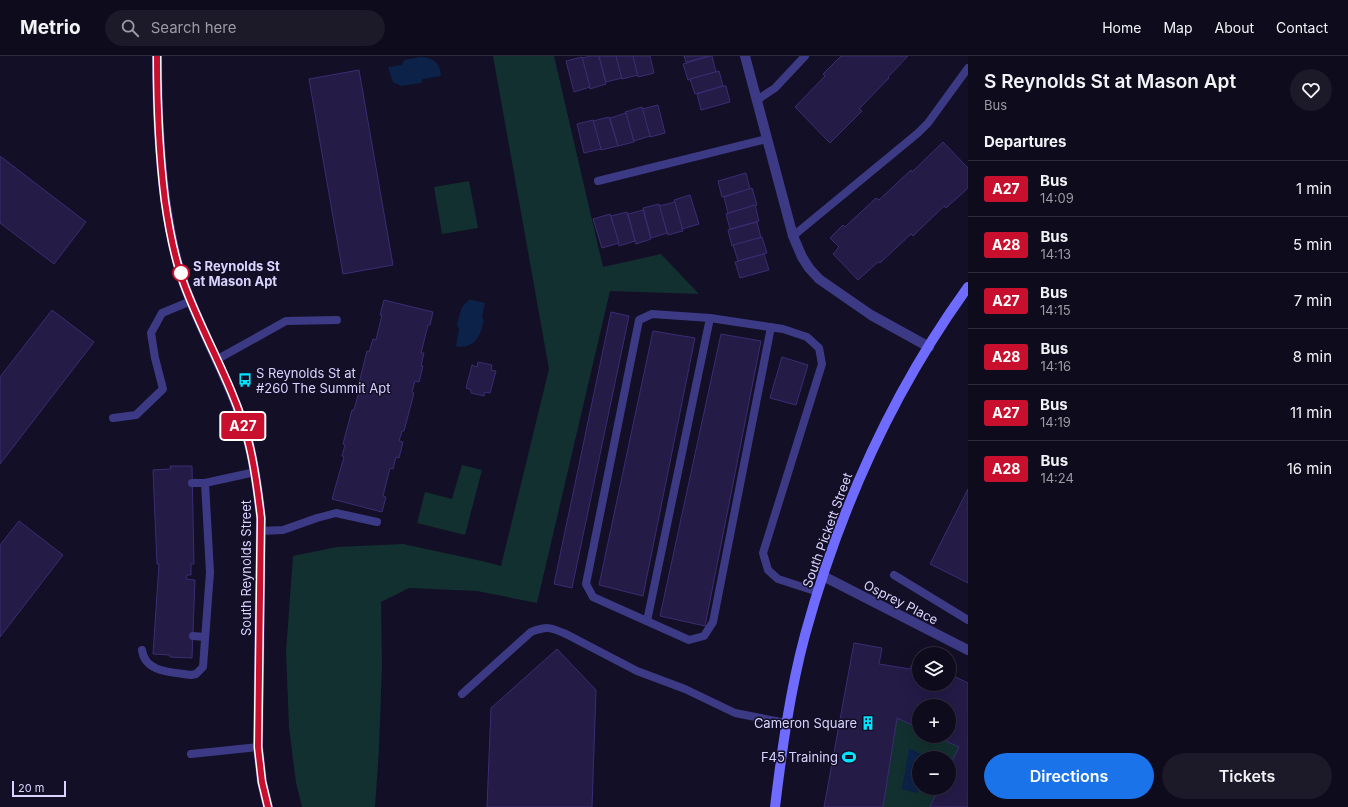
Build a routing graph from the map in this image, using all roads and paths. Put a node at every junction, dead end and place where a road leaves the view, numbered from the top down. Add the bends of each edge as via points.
1 (157, 56) edge
2 (745, 56) edge
3 (804, 56) edge
4 (968, 68) edge
5 (757, 100) junction
6 (767, 139) junction
7 (598, 181) dead end
8 (793, 236) junction
9 (968, 286) edge
10 (191, 300) junction
11 (710, 318) junction
12 (337, 320) dead end
13 (771, 327) junction
14 (929, 347) junction
15 (216, 360) junction
16 (113, 418) dead end
17 (255, 472) junction
18 (192, 483) dead end
19 (205, 483) junction
20 (377, 522) dead end
21 (261, 531) junction
22 (894, 575) dead end
23 (823, 576) junction
24 (818, 592) junction
25 (968, 620) edge
26 (647, 621) junction
27 (192, 636) dead end
28 (205, 637) junction
29 (142, 650) dead end
30 (968, 650) edge
31 (462, 694) dead end
32 (786, 723) junction
33 (258, 747) junction
34 (191, 754) dead end
35 (268, 807) edge
36 (774, 807) edge

1 - 10 street, South Reynolds Street via 160,161 169,232 183,283
2 - 5 street
3 - 5 lane via 775,88
4 - 8 lane via 918,133
5 - 6 street
6 - 7 lane
6 - 8 street
8 - 14 street via 802,257 819,279 871,315
9 - 14 main road, South Pickett Street
10 - 15 street, South Reynolds Street
10 - 16 lane via 162,313 151,333 163,389 136,415
11 - 13 lane
11 - 26 lane
11 - 26 lane via 652,314 639,320 586,584 593,597
12 - 15 lane via 286,321
13 - 24 lane via 807,337 819,348 822,364 763,553 768,570 778,579
13 - 26 lane via 713,622 704,636 689,640
14 - 23 main road, South Pickett Street via 888,417 855,489
15 - 17 street, South Reynolds Street via 234,398 248,440
17 - 19 lane
17 - 21 street, South Reynolds Street
18 - 19 lane
19 - 28 lane via 210,572
20 - 21 lane via 336,513 283,530
21 - 33 street, South Reynolds Street
22 - 25 lane
23 - 24 main road, South Pickett Street
23 - 30 street, Osprey Place
24 - 32 main road, South Pickett Street via 805,635
27 - 28 lane
28 - 29 lane via 203,667 196,674 160,670 150,666
31 - 32 lane via 531,632 543,627 566,634 637,671 685,689 735,713
32 - 36 main road, South Pickett Street
33 - 34 lane
33 - 35 street, South Reynolds Street

